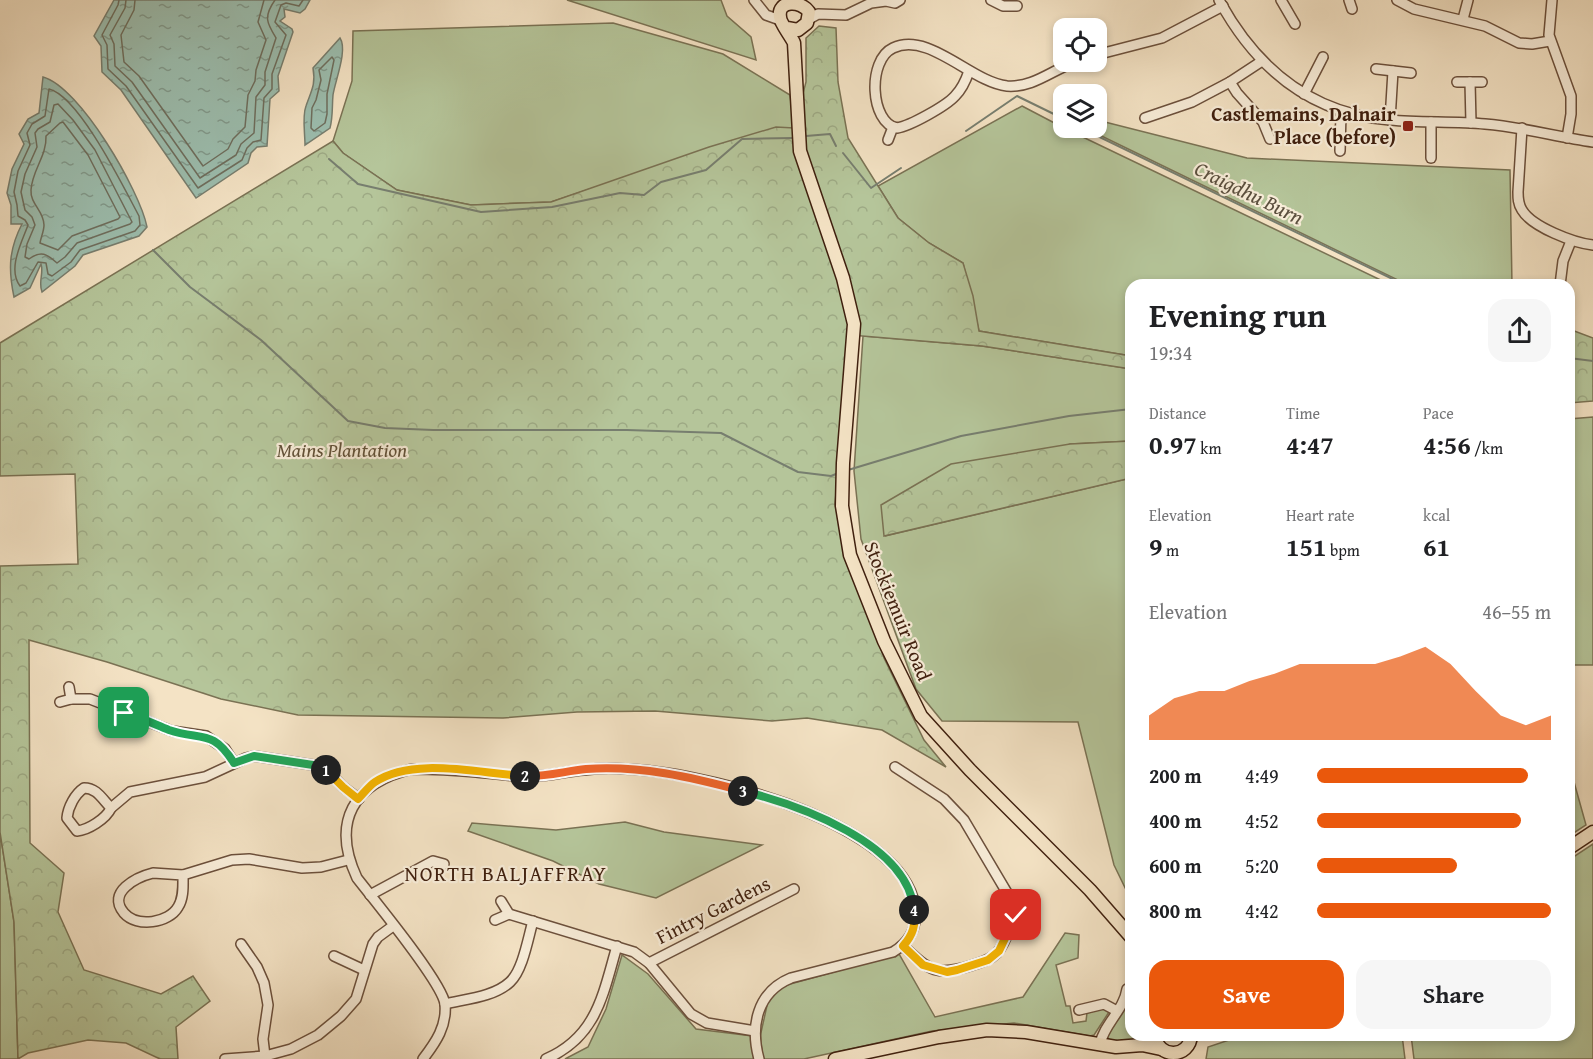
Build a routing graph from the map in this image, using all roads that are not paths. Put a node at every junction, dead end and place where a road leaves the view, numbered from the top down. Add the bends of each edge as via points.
1 (886, 0) edge
2 (900, 0) edge
3 (1281, 0) edge
4 (1397, 0) edge
5 (1468, 0) edge
6 (1552, 0) edge
7 (995, 1) edge
8 (873, 2) edge
9 (1221, 3) edge
10 (756, 4) edge
11 (784, 4) edge
12 (1017, 6) dead end
13 (806, 12) edge
14 (1463, 19) junction
15 (784, 24) junction
16 (1295, 24) dead end
17 (1550, 41) junction
18 (794, 43) junction
19 (1107, 52) edge
20 (1323, 57) dead end
21 (1262, 61) junction
22 (1376, 69) dead end
23 (969, 71) junction
24 (1393, 71) junction
25 (1054, 72) edge
26 (1411, 73) dead end
27 (1230, 82) junction
28 (1457, 82) dead end
29 (1470, 82) junction
30 (1482, 82) dead end
31 (1304, 94) junction
32 (1341, 112) junction
33 (1158, 113) junction
34 (1274, 116) dead end
35 (1145, 118) dead end
36 (1390, 120) junction
37 (1263, 122) junction
38 (1431, 122) junction
39 (1471, 123) junction
40 (1162, 125) dead end
41 (893, 127) junction
42 (1522, 128) junction
43 (1567, 138) junction
44 (1270, 139) dead end
45 (888, 140) dead end
46 (1593, 142) edge
47 (1341, 151) dead end
48 (1431, 159) dead end
49 (1571, 241) junction
50 (1593, 245) edge
51 (1561, 279) edge
52 (69, 687) dead end
53 (71, 699) junction
54 (60, 702) dead end
55 (234, 763) junction
56 (895, 767) dead end
57 (358, 799) junction
58 (111, 808) junction
59 (1593, 832) edge
60 (1575, 844) edge
61 (430, 850) dead end
62 (348, 860) junction
63 (433, 861) junction
64 (444, 864) dead end
65 (183, 874) junction
66 (794, 889) dead end
67 (370, 895) junction
68 (501, 901) dead end
69 (509, 914) junction
70 (495, 920) dead end
71 (533, 921) junction
72 (393, 926) junction
73 (1125, 931) edge
74 (241, 944) dead end
75 (617, 946) junction
76 (903, 946) junction
77 (334, 956) dead end
78 (649, 963) junction
79 (364, 970) junction
80 (1125, 999) edge
81 (445, 1004) junction
82 (1079, 1010) dead end
83 (1117, 1011) junction
84 (755, 1031) junction
85 (1147, 1041) edge
86 (1156, 1041) edge
87 (1190, 1043) edge
88 (1100, 1044) junction
89 (1142, 1045) junction
90 (884, 1054) edge
91 (1168, 1054) edge
92 (265, 1056) junction
93 (225, 1059) edge
94 (423, 1059) edge
95 (546, 1059) edge
96 (759, 1059) edge
97 (835, 1059) edge

1 - 2 street
1 - 8 street
3 - 16 street
4 - 14 street via 1414,9
5 - 14 street
6 - 17 street
7 - 12 street
8 - 13 street via 846,15
9 - 19 street via 1162,38
9 - 21 street
10 - 11 street via 770,9
10 - 15 street via 766,15
11 - 13 main road via 792,0
11 - 15 main road via 779,15
13 - 15 main road via 794,30
13 - 18 main road, Stockiemuir Road
14 - 17 street via 1525,44
15 - 18 main road, Stockiemuir Road
17 - 43 street via 1571,96
18 - 73 main road, Stockiemuir Road via 800,151 843,278 854,324 842,495 850,555 921,716
20 - 31 street
21 - 27 street
21 - 31 street
22 - 24 street
23 - 25 street via 1014,86
23 - 41 street via 950,100 904,126
23 - 41 street via 920,46 896,46 886,52 876,67 875,82 883,119
24 - 26 street
24 - 36 street
27 - 33 street via 1192,102
27 - 37 street
28 - 29 street
29 - 30 street
29 - 39 street
31 - 32 street
32 - 36 street
32 - 47 street via 1346,136
33 - 35 street
33 - 40 street
34 - 37 street
36 - 38 street
37 - 44 street
38 - 39 street
38 - 48 street via 1436,142
39 - 42 street
41 - 45 street
42 - 43 street
42 - 49 street via 1520,207 1535,222
43 - 46 street
49 - 50 street
49 - 51 street
52 - 53 street
53 - 54 street
53 - 55 street via 90,699 172,731 206,736 225,749
55 - 57 street via 254,756 313,765 327,770
55 - 58 street via 205,777 130,792
56 - 76 street via 944,799 964,820 1016,908 999,951 988,960 947,972 923,965
57 - 62 street via 349,818
57 - 76 street via 374,783 412,769 535,777 627,769 671,774 765,796 823,818 870,844 898,871 912,896 915,921 912,936
58 - 58 street via 85,830 76,831 67,818 78,792 84,788 92,788
59 - 60 main road
61 - 63 street
62 - 65 street via 302,868 232,860
62 - 67 street
63 - 64 street
63 - 67 street
65 - 65 street via 178,908 165,920 138,921 125,915 120,897 130,881 153,873
66 - 78 street, Fintry Gardens
67 - 72 street
68 - 69 street
69 - 70 street
69 - 71 street
71 - 75 street
71 - 81 street via 521,963 511,981 493,992
72 - 79 street via 373,944
72 - 81 street via 435,981
74 - 92 street via 264,983 268,1005
75 - 78 street
75 - 95 street via 597,1012 581,1035 559,1054
76 - 84 street via 780,983 764,999
77 - 79 street
78 - 84 street via 701,1021
79 - 92 street via 356,999 341,1016 309,1040
80 - 83 street
81 - 94 street via 439,1038
82 - 83 street via 1104,1004
83 - 88 street
84 - 96 street
85 - 89 main road
86 - 91 main road
87 - 91 main road via 1181,1052
88 - 89 main road via 1125,1048
88 - 90 main road via 1045,1034 987,1030 939,1037
89 - 91 main road
90 - 97 main road
92 - 93 street

